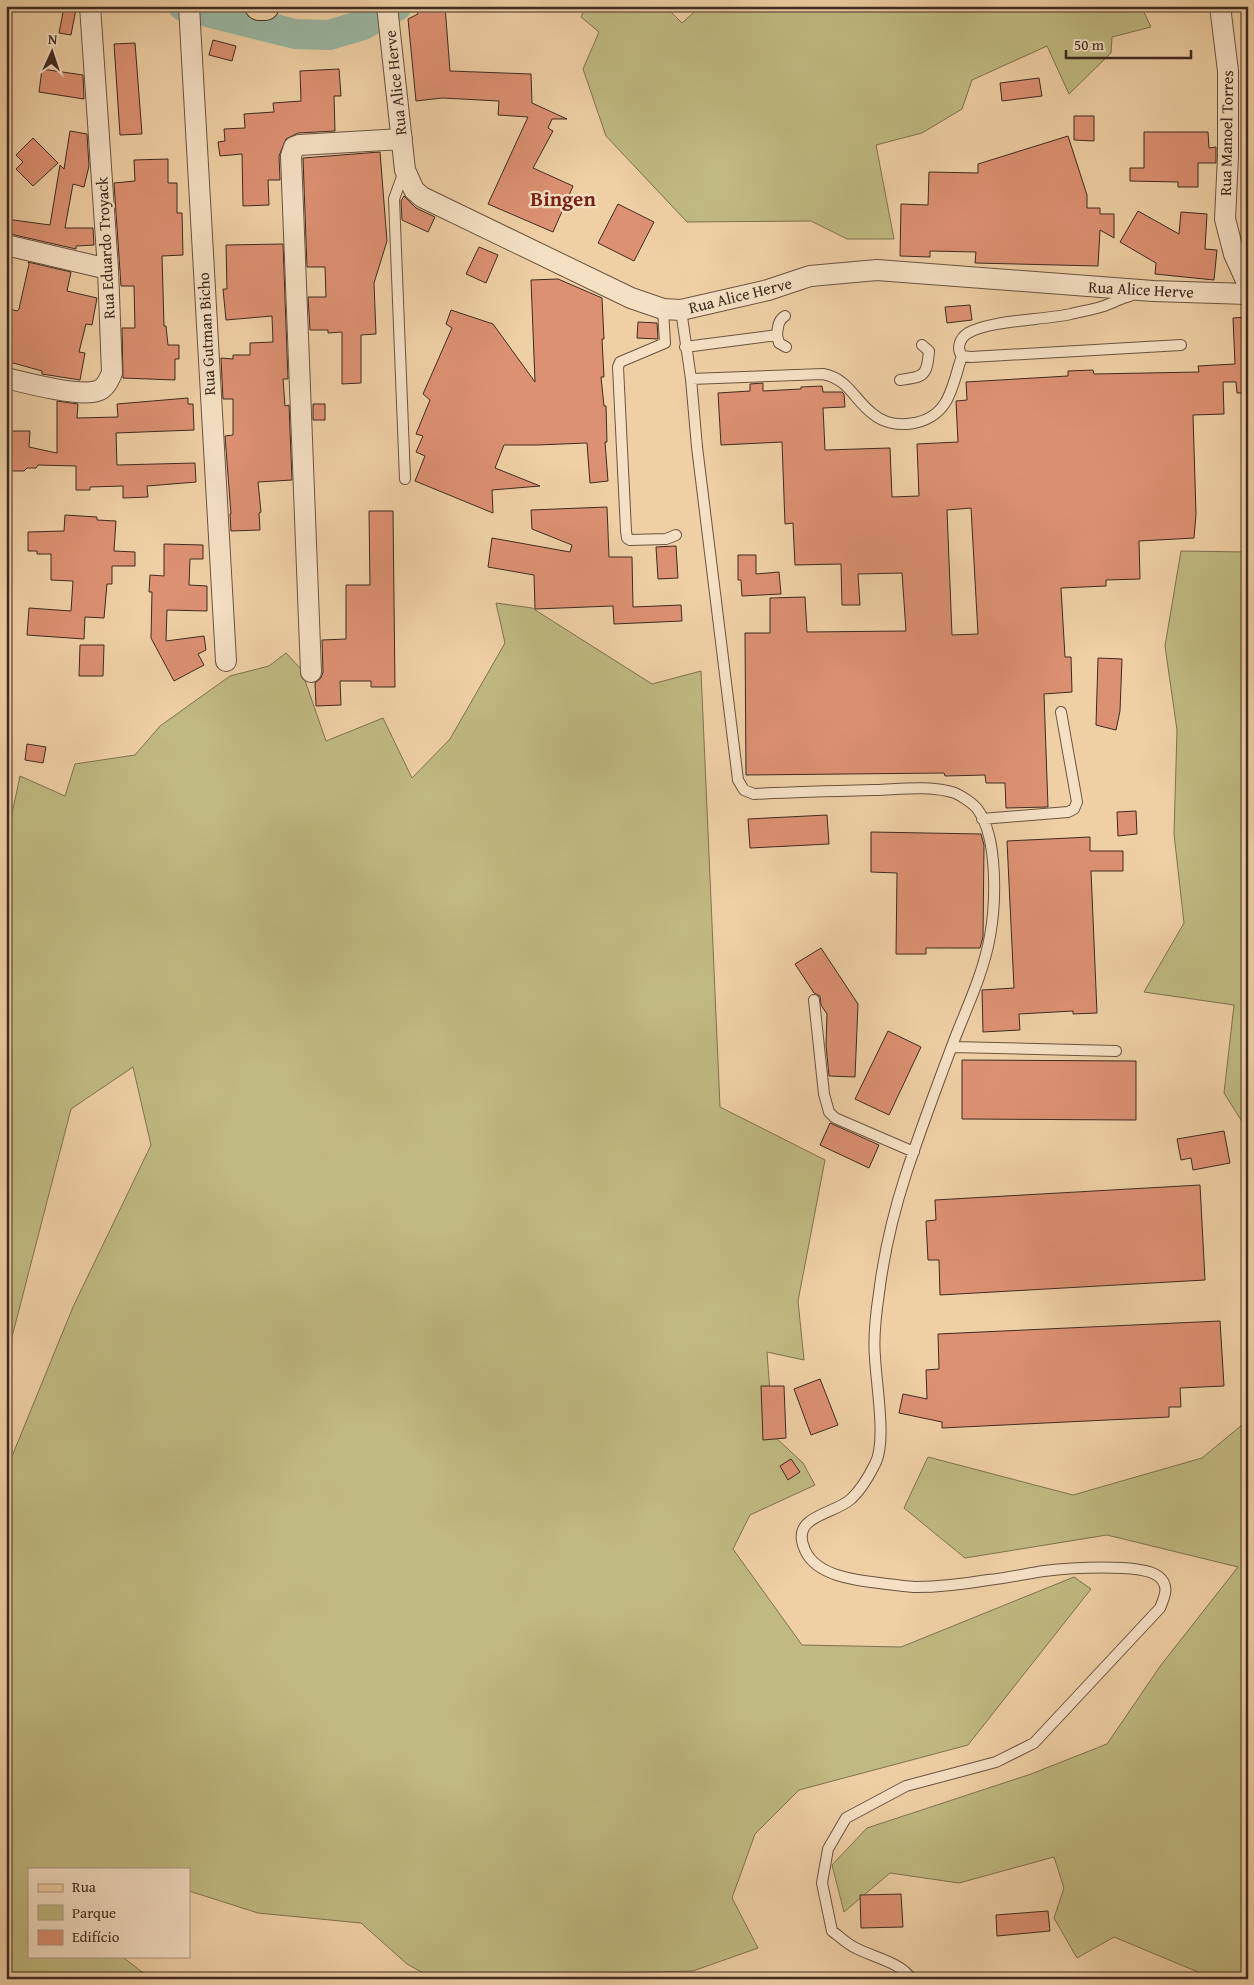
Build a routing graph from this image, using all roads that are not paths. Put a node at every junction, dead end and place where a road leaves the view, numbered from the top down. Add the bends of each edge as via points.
1 (90, 6) edge
2 (259, 6) edge
3 (265, 6) edge
4 (387, 6) edge
5 (1220, 6) edge
6 (189, 10) edge
7 (402, 139) junction
8 (405, 170) junction
9 (6, 245) edge
10 (108, 269) junction
11 (1248, 286) edge
12 (1153, 291) junction
13 (1248, 294) edge
14 (672, 310) junction
15 (785, 316) dead end
16 (777, 335) junction
17 (922, 345) dead end
18 (1181, 345) dead end
19 (686, 346) junction
20 (786, 347) dead end
21 (962, 356) junction
22 (6, 378) edge
23 (691, 379) junction
24 (900, 380) dead end
25 (406, 478) dead end
26 (676, 535) dead end
27 (226, 661) dead end
28 (311, 672) dead end
29 (1061, 712) dead end
30 (982, 819) junction
31 (814, 1000) dead end
32 (952, 1047) junction
33 (1116, 1050) dead end
34 (914, 1152) junction
35 (911, 1979) edge

1 - 10 street, Rua Eduardo Troyack
2 - 3 main road
4 - 7 street, Rua Alice Herve
5 - 11 street, Rua Manoel Torres via 1228,70 1225,219 1234,254
6 - 27 street, Rua Gutman Bicho
7 - 8 street, Rua Alice Herve
7 - 28 street via 299,145 294,147 290,156
8 - 14 street, Rua Alice Herve via 414,190 422,198 632,298
8 - 25 lane via 394,199
9 - 10 street
10 - 22 street, Rua Eduardo Troyack via 112,373 102,389 96,392 59,390
12 - 13 street, Rua Alice Herve
12 - 14 street, Rua Alice Herve via 877,270 810,276 768,290
12 - 21 lane via 1069,314 975,330 962,339 959,348
14 - 19 lane
14 - 26 lane via 665,343 620,362 618,367 627,538 666,539
15 - 16 lane via 779,322
16 - 19 lane
16 - 20 lane via 778,343
17 - 24 lane via 929,351 925,373 918,378
18 - 21 lane
19 - 23 lane
21 - 23 lane via 945,403 933,416 916,423 896,424 874,415 834,376
23 - 30 lane via 738,780 744,790 754,794 925,788 956,794 977,807
29 - 30 lane via 1077,802 1074,809
30 - 32 lane via 991,839 994,876 990,936 978,979
31 - 34 lane via 824,1094 829,1112
32 - 33 lane
32 - 34 lane
34 - 35 lane via 878,1293 874,1354 880,1425 878,1460 849,1501 808,1521 802,1534 804,1549 814,1564 834,1575 913,1587 1049,1570 1142,1568 1156,1573 1166,1588 1160,1608 1034,1743 996,1762 906,1786 846,1818 828,1849 822,1883 832,1932 852,1947 895,1965

